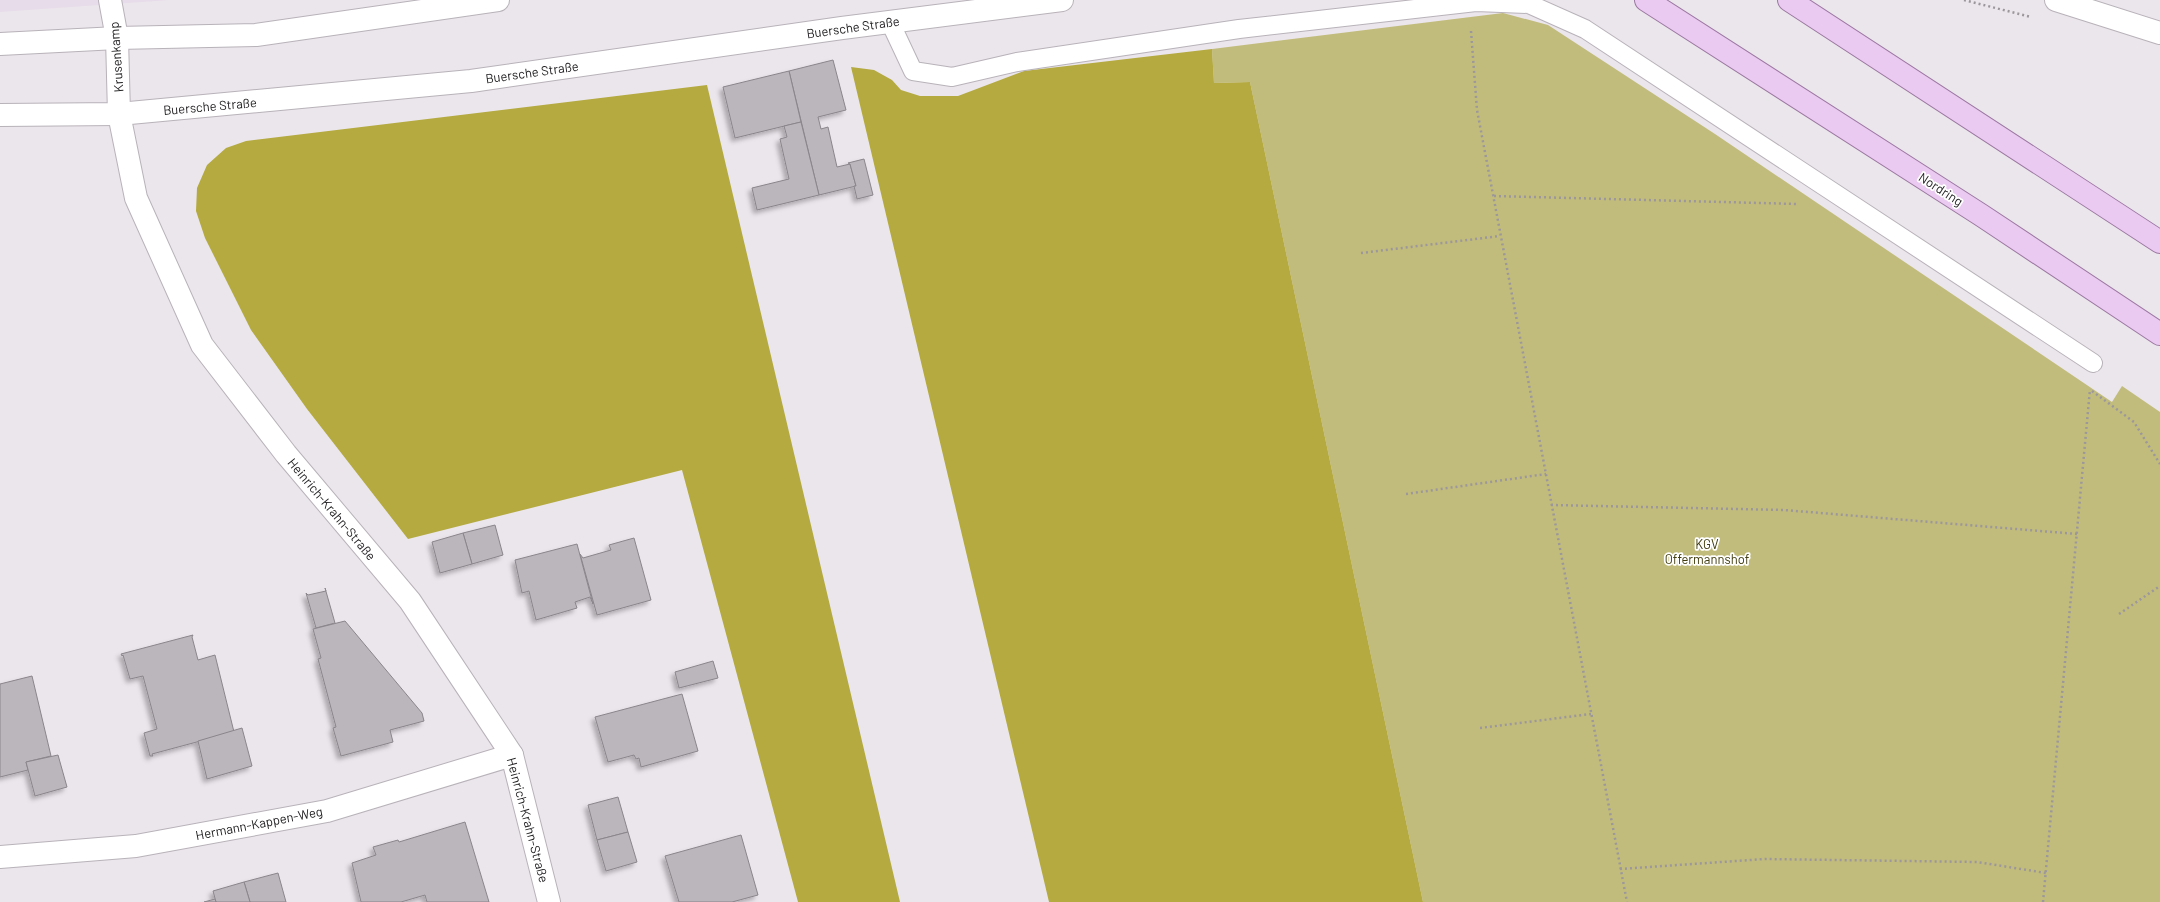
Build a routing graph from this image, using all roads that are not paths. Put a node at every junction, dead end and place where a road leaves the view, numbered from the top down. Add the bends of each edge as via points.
1 (110, 0) edge
2 (498, 0) edge
3 (1062, 0) edge
4 (1646, 0) edge
5 (1788, 0) edge
6 (2056, 0) edge
7 (890, 22) junction
8 (2160, 33) edge
9 (117, 38) junction
10 (0, 44) edge
11 (119, 114) junction
12 (0, 115) edge
13 (2160, 242) edge
14 (2160, 334) edge
15 (2093, 363) road end
16 (512, 755) junction
17 (0, 857) edge
18 (549, 902) edge

1 - 9 street, Krusenkamp
2 - 9 street via 256,35
3 - 7 street, Buersche Straße
4 - 14 main road, Nordring via 1981,215
5 - 13 main road
6 - 8 street
7 - 11 street, Buersche Straße via 471,81
7 - 15 lane via 913,70 952,77 1017,62 1239,29 1469,3 1529,4 1585,29
9 - 10 street
9 - 11 street, Krusenkamp
11 - 12 street, Buersche Straße
11 - 16 street, Heinrich-Krahn-Straße via 136,198 202,345 286,454 410,601
16 - 17 street, Hermann-Kappen-Weg via 327,810 136,846
16 - 18 street, Heinrich-Krahn-Straße

